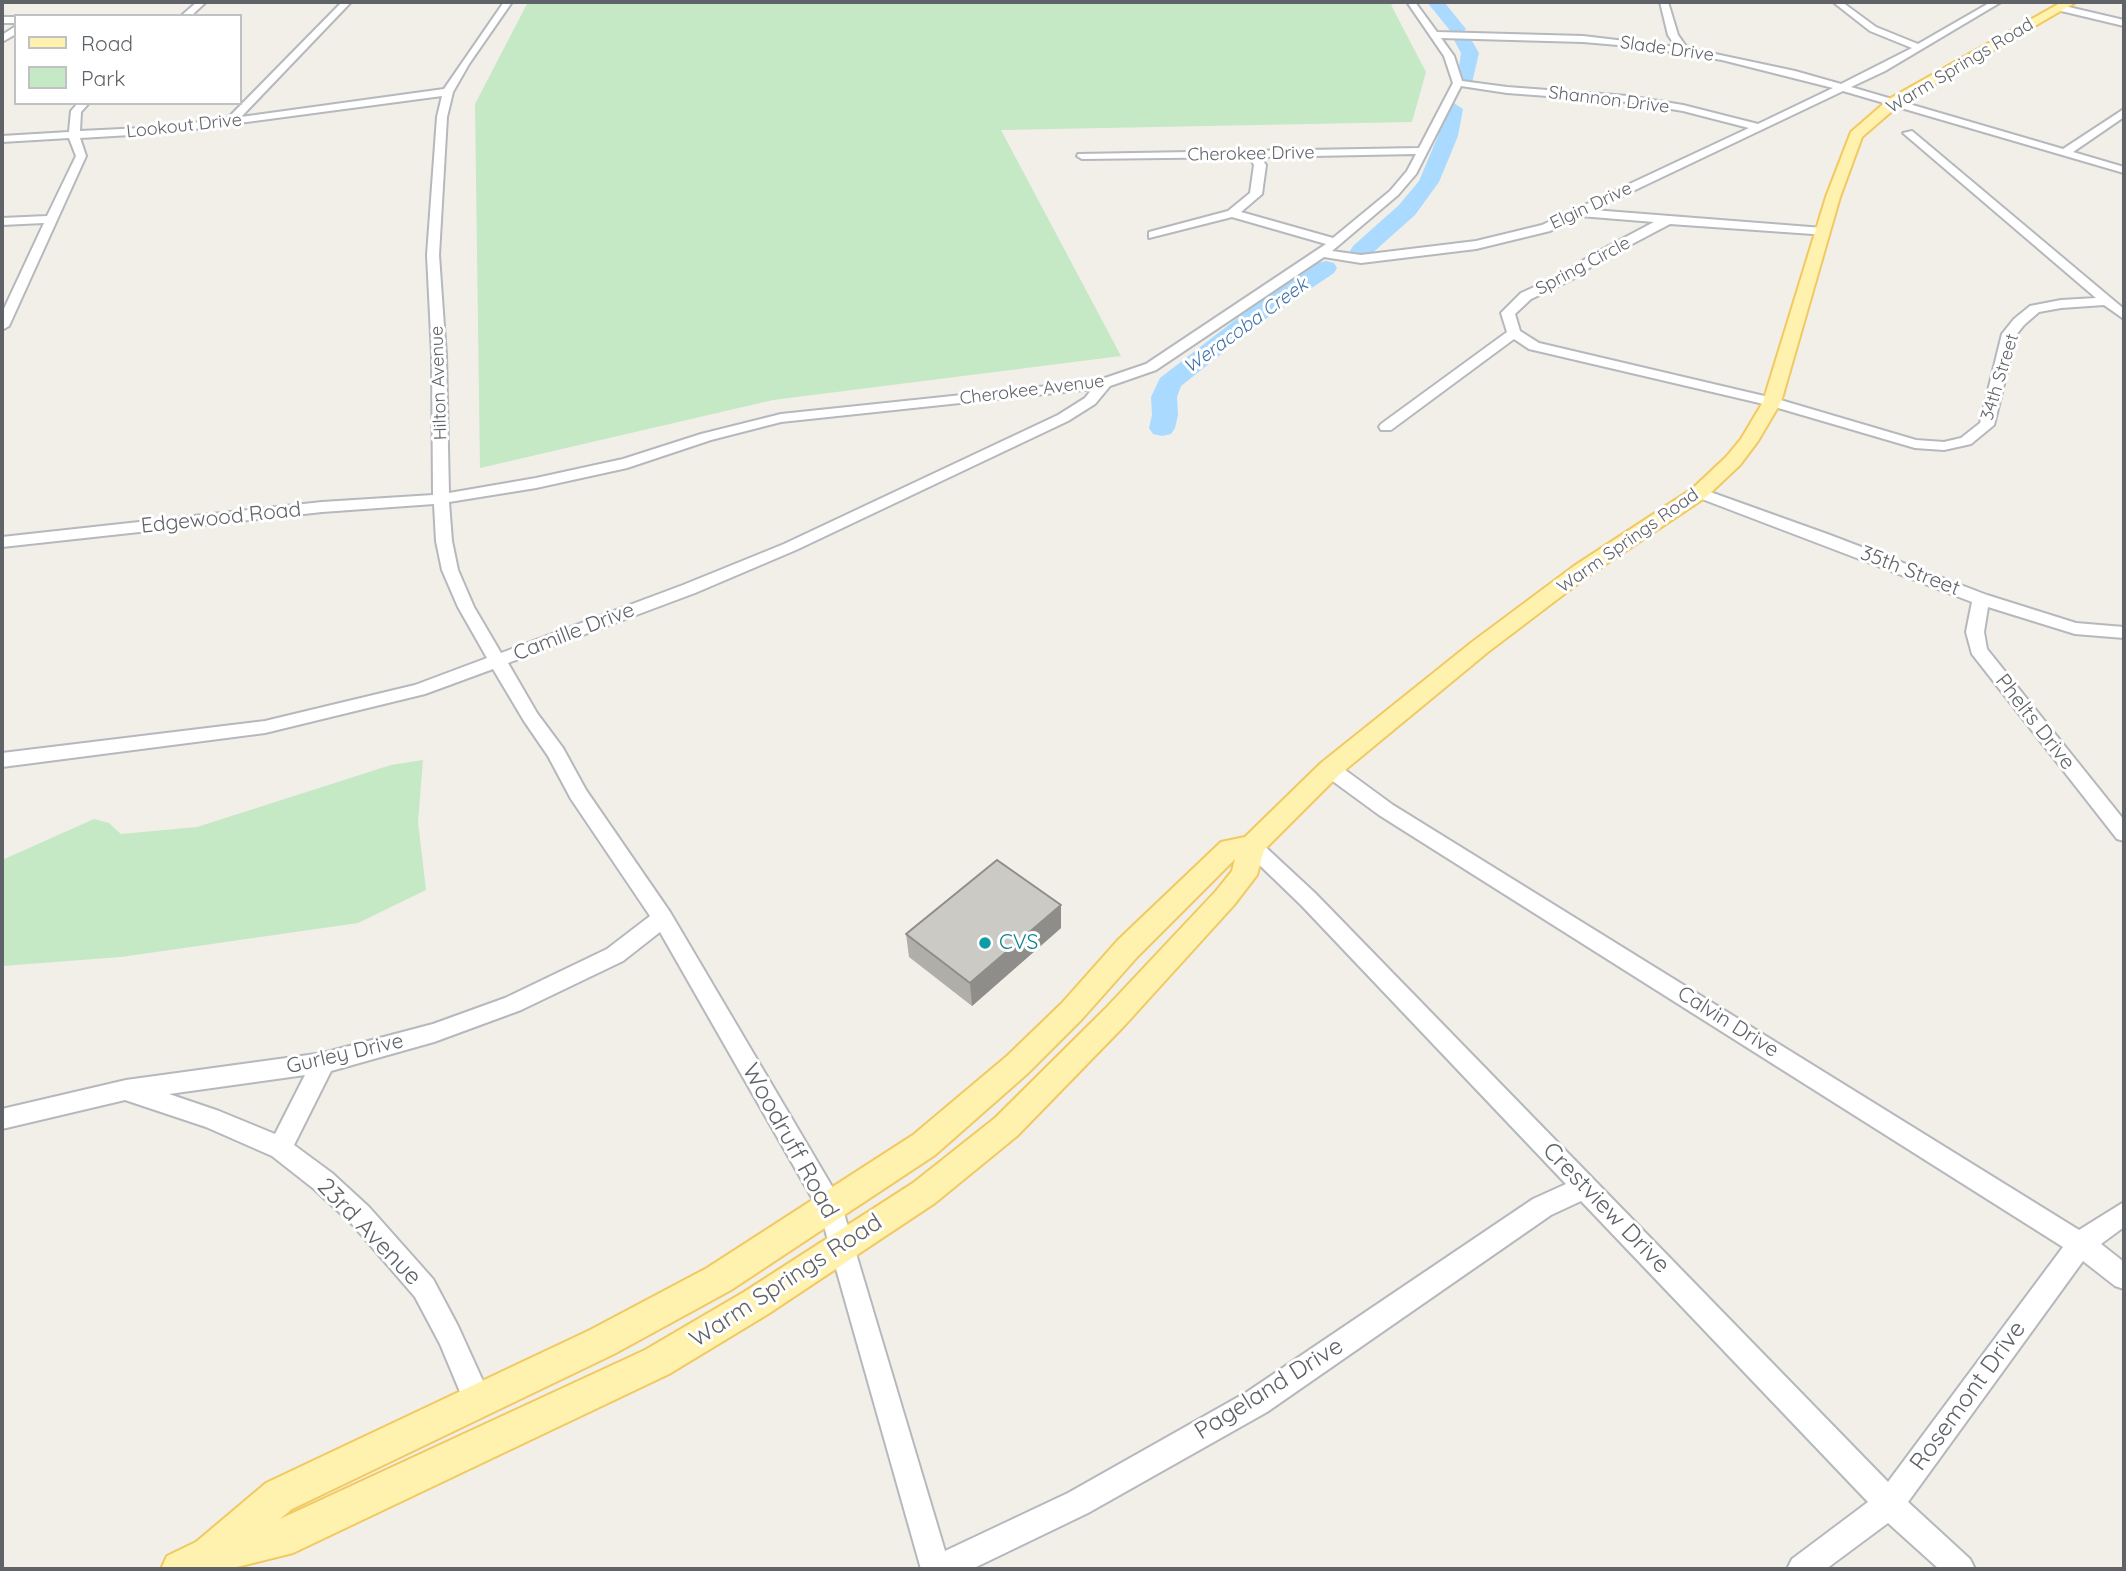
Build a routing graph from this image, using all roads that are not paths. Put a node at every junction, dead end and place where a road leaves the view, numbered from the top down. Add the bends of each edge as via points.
1 (202, 2) edge
2 (347, 2) edge
3 (508, 2) edge
4 (1411, 2) edge
5 (1664, 2) edge
6 (1837, 2) edge
7 (1997, 2) edge
8 (2065, 5) edge
9 (187, 14) edge
10 (2124, 23) edge
11 (1434, 35) junction
12 (1673, 35) junction
13 (1641, 44) junction
14 (1918, 47) junction
15 (1683, 50) junction
16 (1458, 83) junction
17 (1843, 88) junction
18 (448, 92) junction
19 (1894, 103) junction
20 (82, 105) edge
21 (2124, 112) edge
22 (230, 122) junction
23 (1759, 127) junction
24 (1908, 132) dead end
25 (74, 136) junction
26 (2, 139) edge
27 (1421, 151) junction
28 (2065, 152) junction
29 (1253, 154) junction
30 (1082, 156) dead end
31 (2124, 170) edge
32 (1580, 212) junction
33 (1232, 213) junction
34 (50, 219) junction
35 (1668, 220) junction
36 (2, 221) edge
37 (1823, 232) junction
38 (1153, 235) dead end
39 (1334, 242) junction
40 (1322, 253) junction
41 (2106, 301) junction
42 (2124, 316) edge
43 (2, 326) edge
44 (1514, 333) junction
45 (1105, 383) junction
46 (1064, 388) junction
47 (1772, 402) junction
48 (1079, 408) junction
49 (1386, 428) dead end
50 (1699, 493) junction
51 (441, 499) junction
52 (2, 542) edge
53 (1981, 599) junction
54 (2124, 632) edge
55 (498, 661) junction
56 (556, 753) joint
57 (2, 760) edge
58 (1330, 769) junction
59 (2124, 834) edge
60 (1252, 846) junction
61 (663, 918) junction
62 (323, 1063) junction
63 (126, 1090) junction
64 (2, 1119) edge
65 (280, 1149) junction
66 (1585, 1187) junction
67 (831, 1208) junction
68 (2124, 1213) edge
69 (2080, 1244) junction
70 (842, 1245) junction
71 (2124, 1278) edge
72 (478, 1401) junction
73 (1889, 1504) junction
74 (192, 1563) edge
75 (938, 1569) edge
76 (1802, 1569) edge
77 (1960, 1569) edge

1 - 9 street
2 - 22 street
3 - 18 street, Hilton Avenue
4 - 11 street
5 - 12 street
6 - 14 street via 1880,33
7 - 14 street, Elgin Drive
8 - 10 street
8 - 19 main road, Warm Springs Road
11 - 13 street, Slade Drive
11 - 16 street via 1449,56
12 - 13 street
12 - 15 street
13 - 15 street, Slade Drive
14 - 17 street, Elgin Drive
15 - 17 street, Slade Drive
16 - 23 street, Shannon Drive via 1628,99
16 - 27 street, Cherokee Avenue
17 - 19 street, Slade Drive
17 - 23 street, Elgin Drive
18 - 22 street, Lookout Drive
18 - 51 street, Hilton Avenue via 442,117 433,256
19 - 28 street, Slade Drive
19 - 37 main road, Warm Springs Road via 1856,135
20 - 25 street via 76,111
21 - 28 street
22 - 25 street, Lookout Drive
23 - 32 street, Elgin Drive
24 - 41 street
25 - 26 street, Lookout Drive
25 - 34 street via 81,156
27 - 29 street, Cherokee Drive
27 - 39 street, Cherokee Avenue via 1404,182
28 - 31 street, Slade Drive
29 - 30 street, Cherokee Drive
29 - 33 street via 1260,165 1256,194
32 - 35 street
32 - 40 street, Elgin Drive via 1546,228 1476,245 1361,259
33 - 38 street
33 - 39 street
34 - 36 street
34 - 43 street
35 - 37 street
35 - 44 street, Spring Circle via 1525,296 1508,313
37 - 47 main road, Warm Springs Road
39 - 40 street, Cherokee Avenue
40 - 45 street, Cherokee Avenue via 1151,367
41 - 42 street
41 - 47 street, 34th Street via 2035,309 2020,322 2010,334 1987,425 1966,441 1944,446 1915,444
44 - 47 street via 1534,346
44 - 49 street
45 - 46 street, Cherokee Avenue
45 - 48 street, Camille Drive
46 - 48 street via 1079,401
46 - 51 street, Cherokee Avenue via 781,418 626,463
47 - 50 main road, Warm Springs Road via 1749,441
48 - 55 street, Camille Drive via 925,486 790,547
50 - 53 street, 35th Street
50 - 58 main road, Warm Springs Road via 1581,571
51 - 52 street, Edgewood Road via 322,507
51 - 55 street, Hilton Avenue via 450,570
53 - 54 street, 35th Street via 2075,628
53 - 59 street, Phelts Drive via 1975,632 1979,650
55 - 56 street, Hilton Avenue
55 - 57 street, Camille Drive via 419,690 265,727
56 - 61 street, Woodruff Road via 578,794
58 - 60 main road, Warm Springs Road
58 - 69 street, Calvin Drive via 1387,810
60 - 66 street, Crestview Drive
60 - 67 main road, Warm Springs Road via 1230,849 1128,948 1072,1011 974,1103 924,1145
60 - 70 main road, Warm Springs Road via 1244,875 1225,898 1014,1119 924,1193
61 - 62 street, Gurley Drive via 615,956 513,1004 434,1033
61 - 67 street, Woodruff Road
62 - 63 street, Gurley Drive
62 - 65 street
63 - 64 street, Gurley Drive
63 - 65 street, 23rd Avenue via 211,1118
65 - 72 street, 23rd Avenue via 360,1215 424,1288
66 - 73 street, Crestview Drive
66 - 75 street, Pageland Drive via 1542,1207 1258,1402 1078,1503
67 - 70 street, Woodruff Road
67 - 72 main road, Warm Springs Road via 647,1320
68 - 69 street, Rosemont Drive
69 - 71 street, Calvin Drive
69 - 73 street, Rosemont Drive
70 - 74 main road, Warm Springs Road via 757,1303 657,1362 293,1534
70 - 75 street, Woodruff Road
72 - 74 main road, Warm Springs Road via 279,1496
73 - 76 street, Rosemont Drive
73 - 77 street, Crestview Drive

